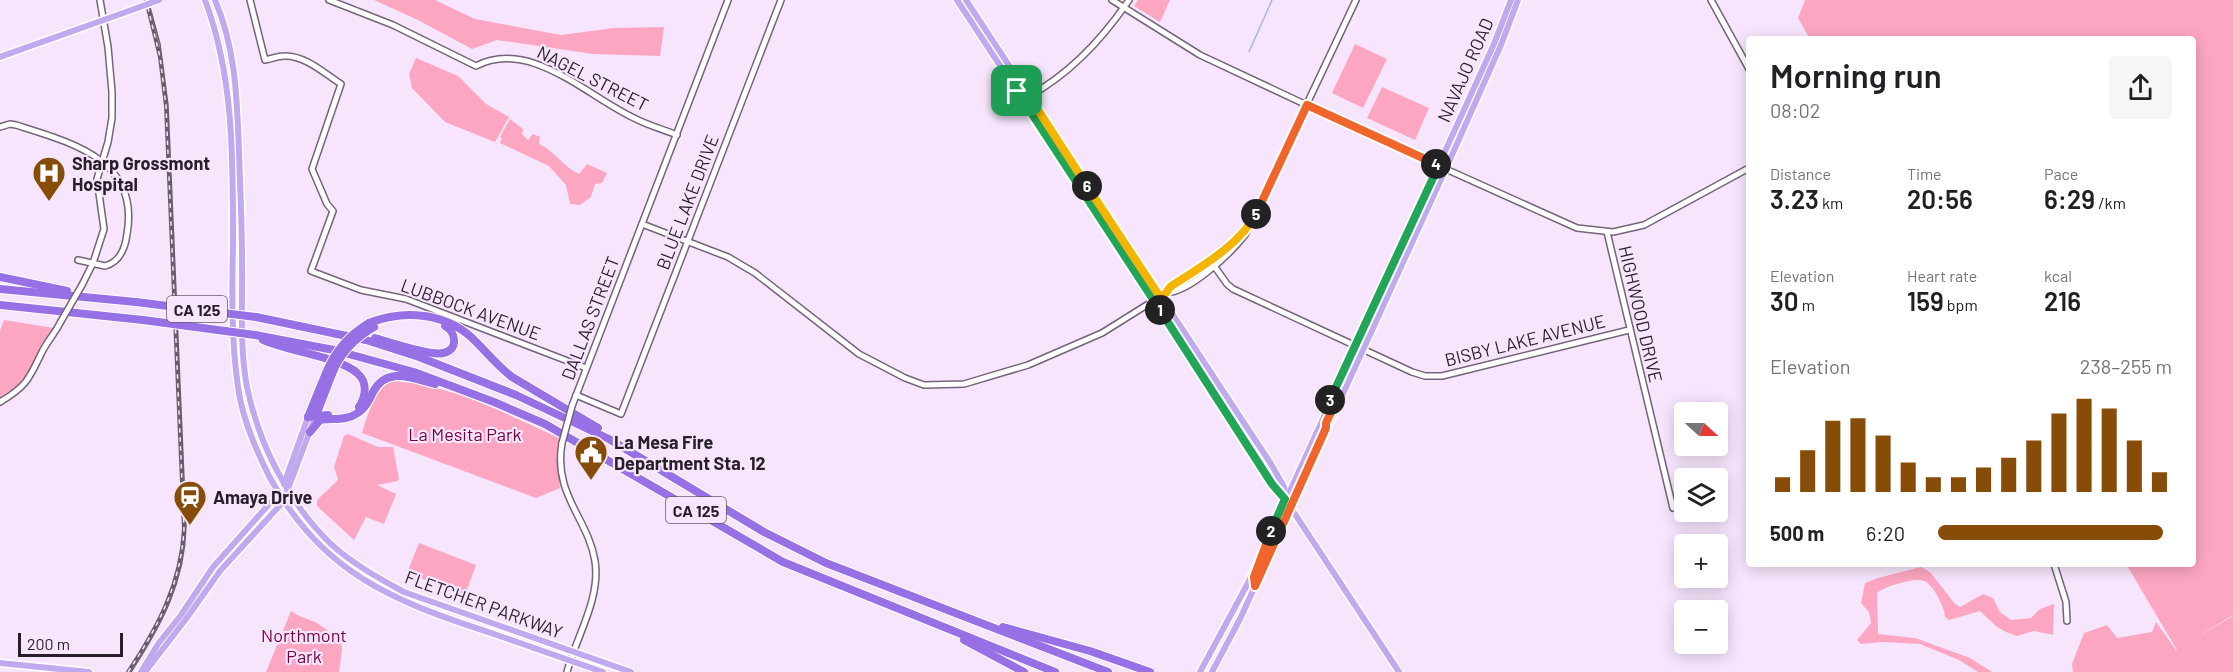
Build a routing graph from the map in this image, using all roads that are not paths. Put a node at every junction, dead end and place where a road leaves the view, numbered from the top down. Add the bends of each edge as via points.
1 (100, 0) edge
2 (160, 0) edge
3 (205, 0) edge
4 (215, 0) edge
5 (250, 0) edge
6 (329, 0) edge
7 (728, 0) edge
8 (781, 0) edge
9 (957, 0) edge
10 (966, 0) edge
11 (1112, 0) edge
12 (1129, 0) edge
13 (1356, 0) edge
14 (1511, 0) edge
15 (1518, 0) edge
16 (1711, 0) edge
17 (1124, 7) junction
18 (103, 20) junction
19 (0, 57) edge
20 (1746, 64) edge
21 (1026, 99) junction
22 (1307, 105) junction
23 (0, 126) edge
24 (677, 135) junction
25 (102, 161) junction
26 (1442, 167) junction
27 (1746, 170) edge
28 (642, 224) junction
29 (1248, 227) junction
30 (1606, 232) junction
31 (688, 242) junction
32 (78, 260) dead end
33 (1210, 260) junction
34 (93, 263) junction
35 (1214, 266) junction
36 (0, 277) edge
37 (0, 289) edge
38 (1160, 297) junction
39 (100, 298) junction
40 (0, 307) edge
41 (372, 325) junction
42 (317, 329) junction
43 (1629, 330) junction
44 (256, 335) junction
45 (1355, 346) junction
46 (1362, 350) junction
47 (586, 368) junction
48 (1210, 379) junction
49 (576, 395) junction
50 (1329, 401) junction
51 (0, 402) edge
52 (494, 402) junction
53 (312, 416) junction
54 (1326, 428) junction
55 (310, 432) junction
56 (609, 440) junction
57 (284, 484) junction
58 (288, 491) junction
59 (279, 495) junction
60 (1285, 499) junction
61 (283, 502) junction
62 (1291, 507) junction
63 (1673, 508) dead end
64 (2055, 567) edge
65 (1252, 584) junction
66 (952, 612) junction
67 (2067, 621) dead end
68 (929, 622) junction
69 (573, 653) junction
70 (571, 661) junction
71 (0, 663) edge
72 (89, 672) edge
73 (143, 672) edge
74 (567, 672) edge
75 (602, 672) edge
76 (631, 672) edge
77 (1024, 672) edge
78 (1055, 672) edge
79 (1108, 672) edge
80 (1150, 672) edge
81 (1200, 672) edge
82 (1212, 672) edge
83 (1399, 672) edge

1 - 18 street
2 - 18 main road, bridge
3 - 59 main road, FLETCHER PARKWAY via 222,55 228,91 238,389 247,426
4 - 57 main road, FLETCHER PARKWAY via 233,58 238,103 247,388 263,439
5 - 47 street, LUBBOCK AVENUE via 265,60 294,57 341,84 312,169 333,211 311,271 361,290 406,299
6 - 24 street, NAGEL STREET via 393,25 476,66 499,58 539,64 634,118
7 - 24 street, DALLAS STREET
8 - 31 street, BLUE LAKE DRIVE
9 - 21 main road
10 - 21 main road
11 - 17 street
12 - 17 street
13 - 22 street
14 - 26 main road, NAVAJO ROAD
15 - 26 main road, NAVAJO ROAD via 1501,45
16 - 20 street
17 - 21 street via 1085,54
17 - 22 street via 1200,55
18 - 19 main road
18 - 25 street via 112,92 108,142
21 - 38 main road
21 - 38 main road via 1035,105
22 - 26 street
22 - 29 street
23 - 25 street via 16,124 88,151
24 - 28 street, DALLAS STREET
25 - 34 street via 98,179 104,229
25 - 34 street via 123,184 129,226 117,260 105,266
26 - 30 street via 1577,228
26 - 45 main road, NAVAJO ROAD
26 - 46 main road, NAVAJO ROAD
27 - 30 street via 1644,225
28 - 31 street
28 - 47 street, DALLAS STREET
29 - 33 street
29 - 35 street via 1235,248
30 - 43 street, HIGHWOOD DRIVE
31 - 38 street via 746,266 859,354 924,385 964,384 1028,365 1102,333
31 - 49 street, BLUE LAKE DRIVE via 621,414
32 - 34 street
33 - 35 street, BISBY LAKE AVENUE
33 - 38 street
34 - 51 street, bridge via 29,379
35 - 38 street
35 - 45 street, BISBY LAKE AVENUE via 1233,289
36 - 39 highway
37 - 39 highway, CA 125
38 - 48 main road
38 - 48 main road via 1200,372
39 - 42 highway, CA 125, bridge via 256,317
40 - 44 highway, CA 125, bridge
41 - 42 highway via 400,319 434,321 449,328 454,341 448,352 440,354 345,331
41 - 53 highway, bridge via 345,350 329,374
41 - 56 highway via 391,316 415,314 447,322 470,336 512,377 602,431
42 - 56 highway, CA 125 via 366,340 469,375
43 - 46 street, BISBY LAKE AVENUE via 1442,376 1412,372
43 - 63 street, HIGHWOOD DRIVE
44 - 52 highway, CA 125 via 334,350 402,369
44 - 53 highway via 341,365 362,379 365,394 358,407 346,413
45 - 46 street, BISBY LAKE AVENUE
45 - 50 main road, NAVAJO ROAD
46 - 54 main road, NAVAJO ROAD
47 - 49 street, DALLAS STREET
48 - 60 main road via 1272,484
48 - 60 main road via 1284,487
49 - 69 street, DALLAS STREET, bridge via 562,443 561,467 566,492 595,561 596,576
50 - 54 main road via 1333,408
50 - 60 main road, NAVAJO ROAD
52 - 55 highway via 390,376 379,382 361,411 349,417 320,420
52 - 68 highway, CA 125 via 545,424 783,562
53 - 55 main road
53 - 57 main road
54 - 62 main road, NAVAJO ROAD
55 - 58 main road
56 - 66 highway, CA 125 via 791,546
57 - 58 main road, FLETCHER PARKWAY
57 - 59 main road
58 - 61 main road
58 - 69 main road, FLETCHER PARKWAY via 333,546 378,578 404,592
59 - 61 main road, FLETCHER PARKWAY
59 - 73 main road via 213,567 158,644
60 - 62 main road
60 - 65 main road, NAVAJO ROAD
61 - 70 main road, FLETCHER PARKWAY via 327,553 374,587 432,614
61 - 73 main road via 220,571
62 - 65 main road, NAVAJO ROAD
62 - 83 main road
64 - 67 street via 2066,602
65 - 81 main road, NAVAJO ROAD
65 - 82 main road, NAVAJO ROAD via 1240,619
66 - 79 highway, CA 125
66 - 80 highway
68 - 77 highway
68 - 78 highway, CA 125
69 - 70 street, DALLAS STREET
69 - 76 main road, FLETCHER PARKWAY
70 - 74 street, DALLAS STREET
70 - 75 main road, FLETCHER PARKWAY
71 - 72 main road

